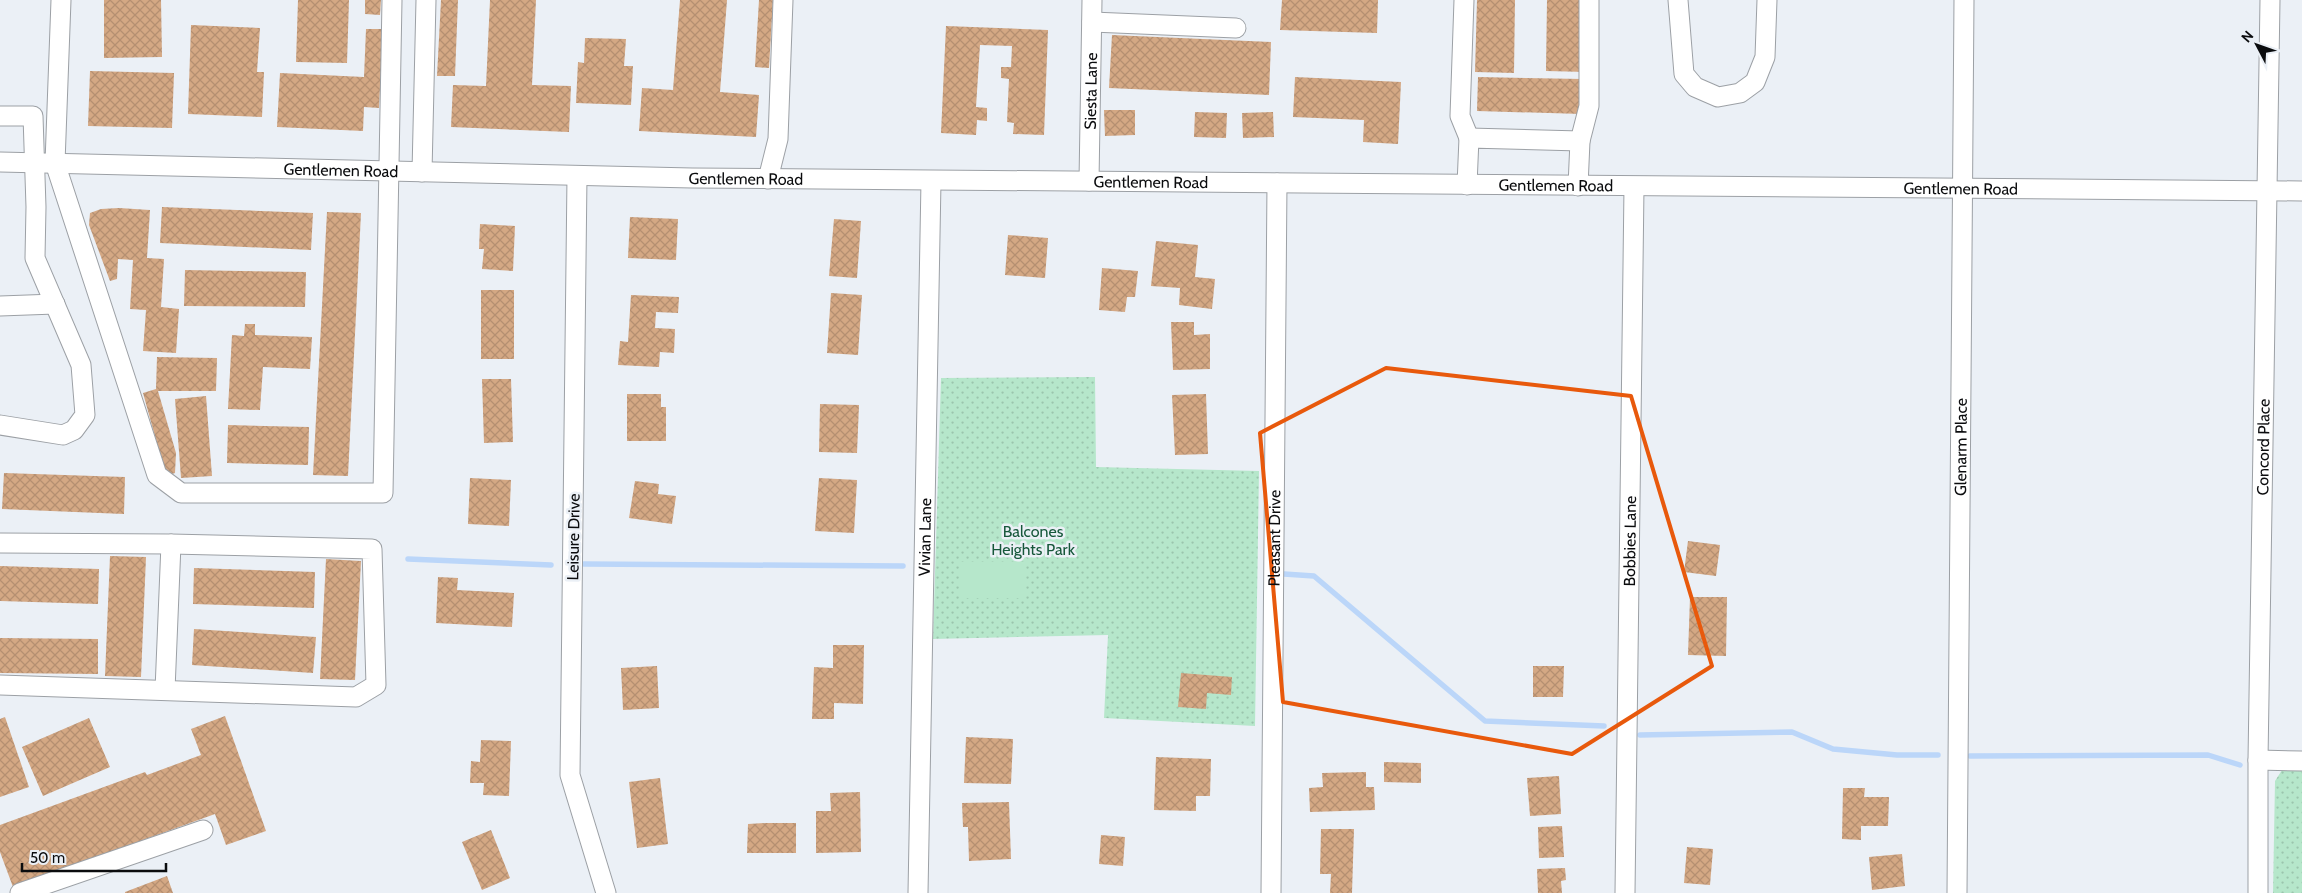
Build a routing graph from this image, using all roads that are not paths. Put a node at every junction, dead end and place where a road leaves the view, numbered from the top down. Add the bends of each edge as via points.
1 (62, 0) edge
2 (392, 0) edge
3 (426, 0) edge
4 (783, 0) edge
5 (1092, 0) edge
6 (1464, 0) edge
7 (1590, 0) edge
8 (1678, 0) edge
9 (1767, 0) edge
10 (1964, 0) edge
11 (2270, 0) edge
12 (1092, 22) junction
13 (1236, 28) dead end
14 (0, 116) edge
15 (1469, 138) junction
16 (1580, 141) junction
17 (0, 162) edge
18 (34, 163) junction
19 (55, 163) junction
20 (389, 171) junction
21 (422, 172) junction
22 (577, 176) junction
23 (768, 179) junction
24 (931, 180) junction
25 (1089, 181) junction
26 (1278, 183) junction
27 (1467, 185) junction
28 (1578, 186) junction
29 (1634, 187) junction
30 (1963, 188) junction
31 (2268, 190) junction
32 (2302, 191) edge
33 (55, 304) junction
34 (0, 306) edge
35 (0, 425) edge
36 (0, 543) edge
37 (171, 544) junction
38 (0, 685) edge
39 (165, 690) junction
40 (2258, 760) junction
41 (2302, 761) edge
42 (203, 830) dead end
43 (20, 893) edge
44 (606, 893) edge
45 (918, 893) edge
46 (1270, 893) edge
47 (1625, 893) edge
48 (1957, 893) edge
49 (2258, 893) edge

1 - 19 street
2 - 20 street
3 - 21 street
4 - 23 street via 778,140
5 - 12 street, Siesta Lane
6 - 15 street via 1460,116
7 - 16 street via 1589,106
8 - 9 street via 1684,74 1695,87 1718,97 1740,93 1755,82 1765,57
10 - 30 street, Glenarm Place
11 - 31 street, Concord Place
12 - 13 street
12 - 25 street, Siesta Lane
14 - 18 street via 32,116
15 - 16 street
15 - 27 street
16 - 28 street
17 - 18 street, Gentlemen Road
18 - 19 street, Gentlemen Road
18 - 33 street via 35,258
19 - 20 street, Gentlemen Road
19 - 20 street via 157,475 181,493 383,493
20 - 21 street, Gentlemen Road
21 - 22 street, Gentlemen Road
22 - 23 street, Gentlemen Road
22 - 44 street, Leisure Drive via 570,775
23 - 24 street, Gentlemen Road
24 - 25 street, Gentlemen Road
24 - 45 street, Vivian Lane
25 - 26 street, Gentlemen Road
26 - 27 street, Gentlemen Road
26 - 46 street, Pleasant Drive
27 - 28 street, Gentlemen Road
28 - 29 street, Gentlemen Road
29 - 30 street, Gentlemen Road
29 - 47 street, Bobbies Lane
30 - 31 street, Gentlemen Road
30 - 48 street, Glenarm Place
31 - 32 street, Gentlemen Road
31 - 40 street, Concord Place
33 - 34 street
33 - 35 street via 82,365 85,415 74,430 63,435
36 - 37 street
37 - 39 street
37 - 39 street via 372,549 376,685 356,697
38 - 39 street
40 - 41 street
40 - 49 street, Concord Place
42 - 43 street

